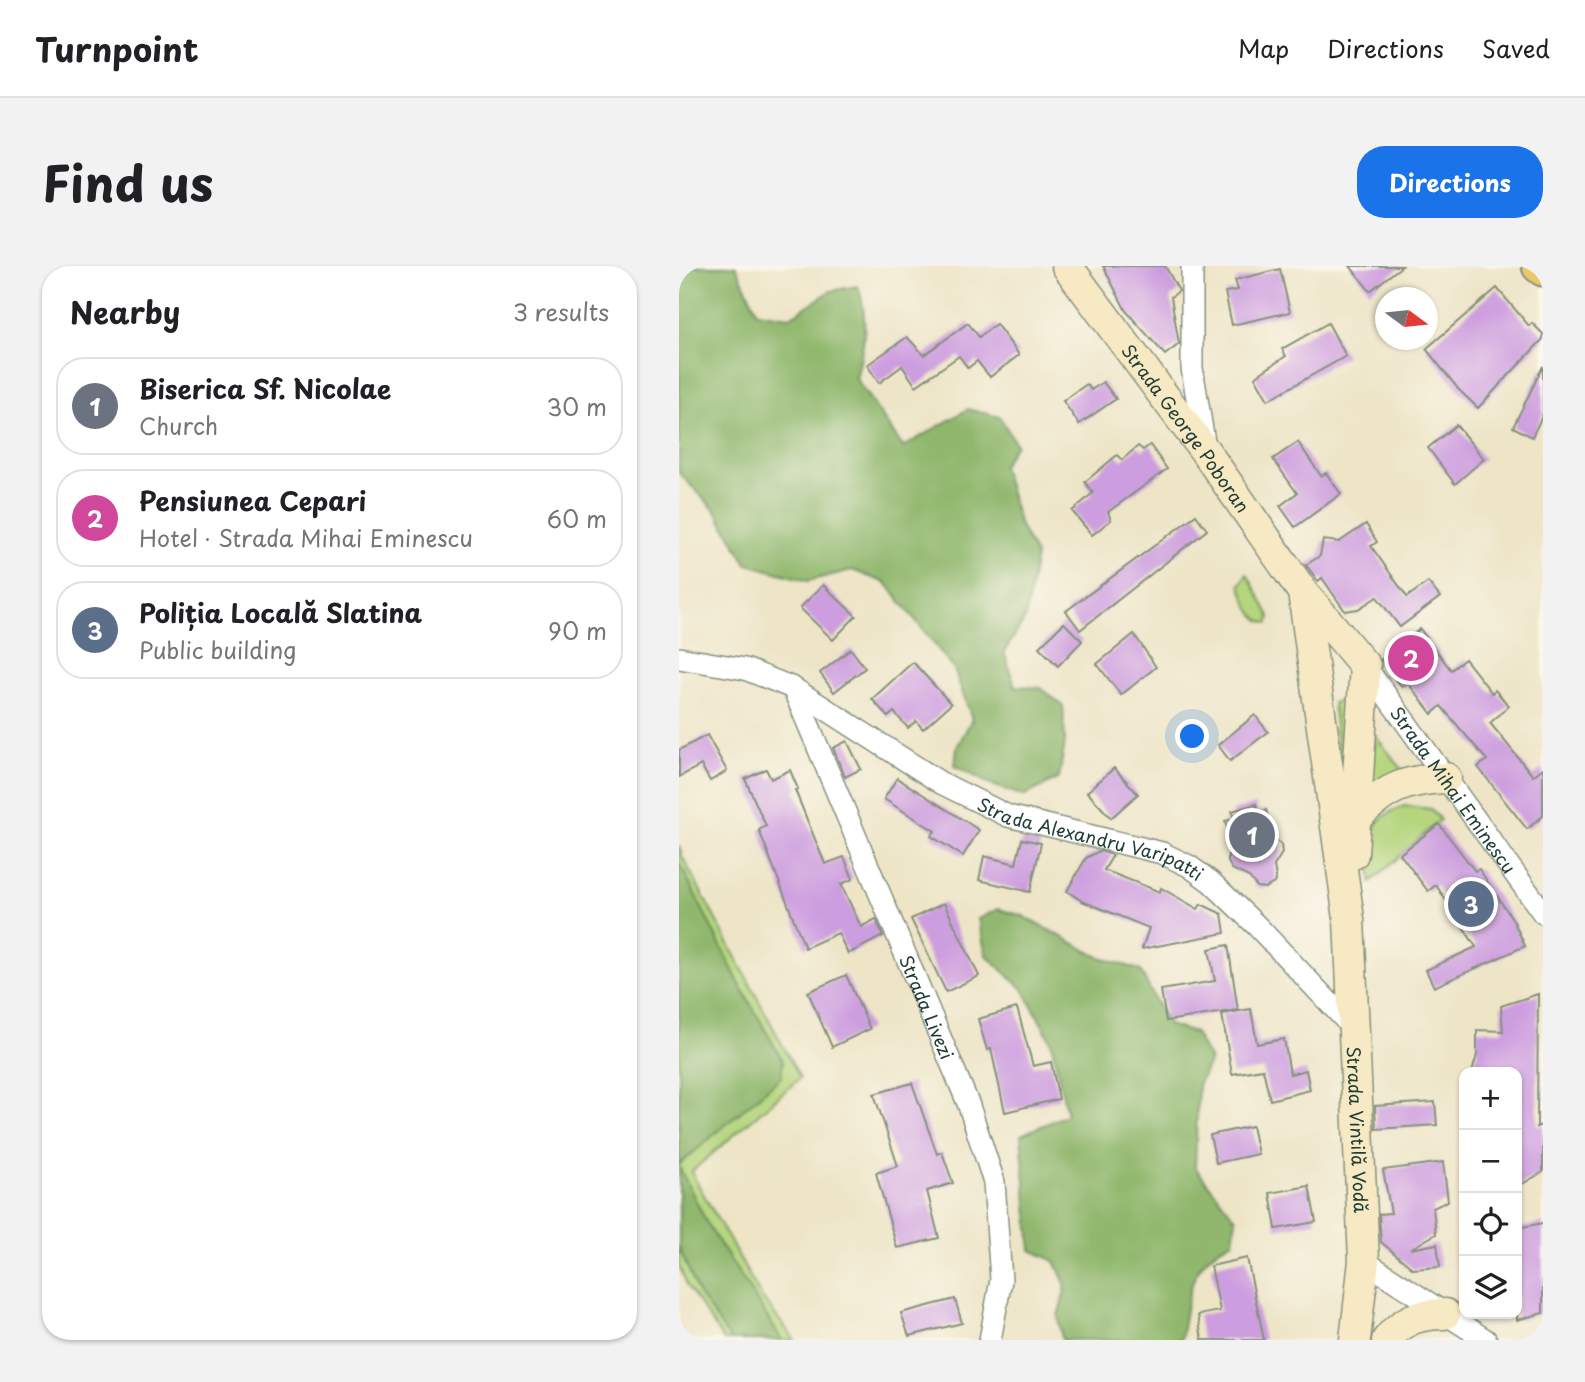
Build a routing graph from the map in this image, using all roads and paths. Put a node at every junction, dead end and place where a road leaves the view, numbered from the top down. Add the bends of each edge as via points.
1 (1066, 266) edge
2 (1192, 266) edge
3 (1539, 266) edge
4 (1543, 269) edge
5 (1205, 451) junction
6 (1303, 592) junction
7 (679, 658) edge
8 (1365, 666) junction
9 (793, 688) junction
10 (1317, 688) junction
11 (1446, 778) junction
12 (1355, 819) junction
13 (1543, 913) edge
14 (1349, 919) junction
15 (1355, 1030) junction
16 (1364, 1261) junction
17 (1445, 1314) junction
18 (990, 1340) edge
19 (1355, 1340) edge
20 (1387, 1340) edge
21 (1486, 1340) edge

1 - 5 main road, Strada George Poboran
2 - 5 street via 1192,368
3 - 4 main road
5 - 6 main road, Strada George Poboran
6 - 8 main road, Strada George Poboran
6 - 10 main road, Strada Vintilă Vodă
7 - 9 street, Strada Alexandru Varipatti via 744,669
8 - 10 main road
8 - 11 street, Strada Mihai Eminescu
8 - 12 main road, Strada Vintilă Vodă
9 - 15 street, Strada Alexandru Varipatti via 973,801 1008,816 1162,853 1189,866 1257,926
9 - 18 street, Strada Livezi via 968,1103 994,1182 1001,1280
10 - 14 main road, Strada Vintilă Vodă
11 - 12 main road via 1398,786 1379,796
11 - 13 street, Strada Mihai Eminescu
12 - 14 main road, Strada Vintilă Vodă
14 - 15 main road, Strada Vintilă Vodă
15 - 16 main road, Strada Vintilă Vodă
16 - 17 street
16 - 19 main road, Strada Vintilă Vodă
17 - 20 main road via 1418,1314
17 - 21 street

